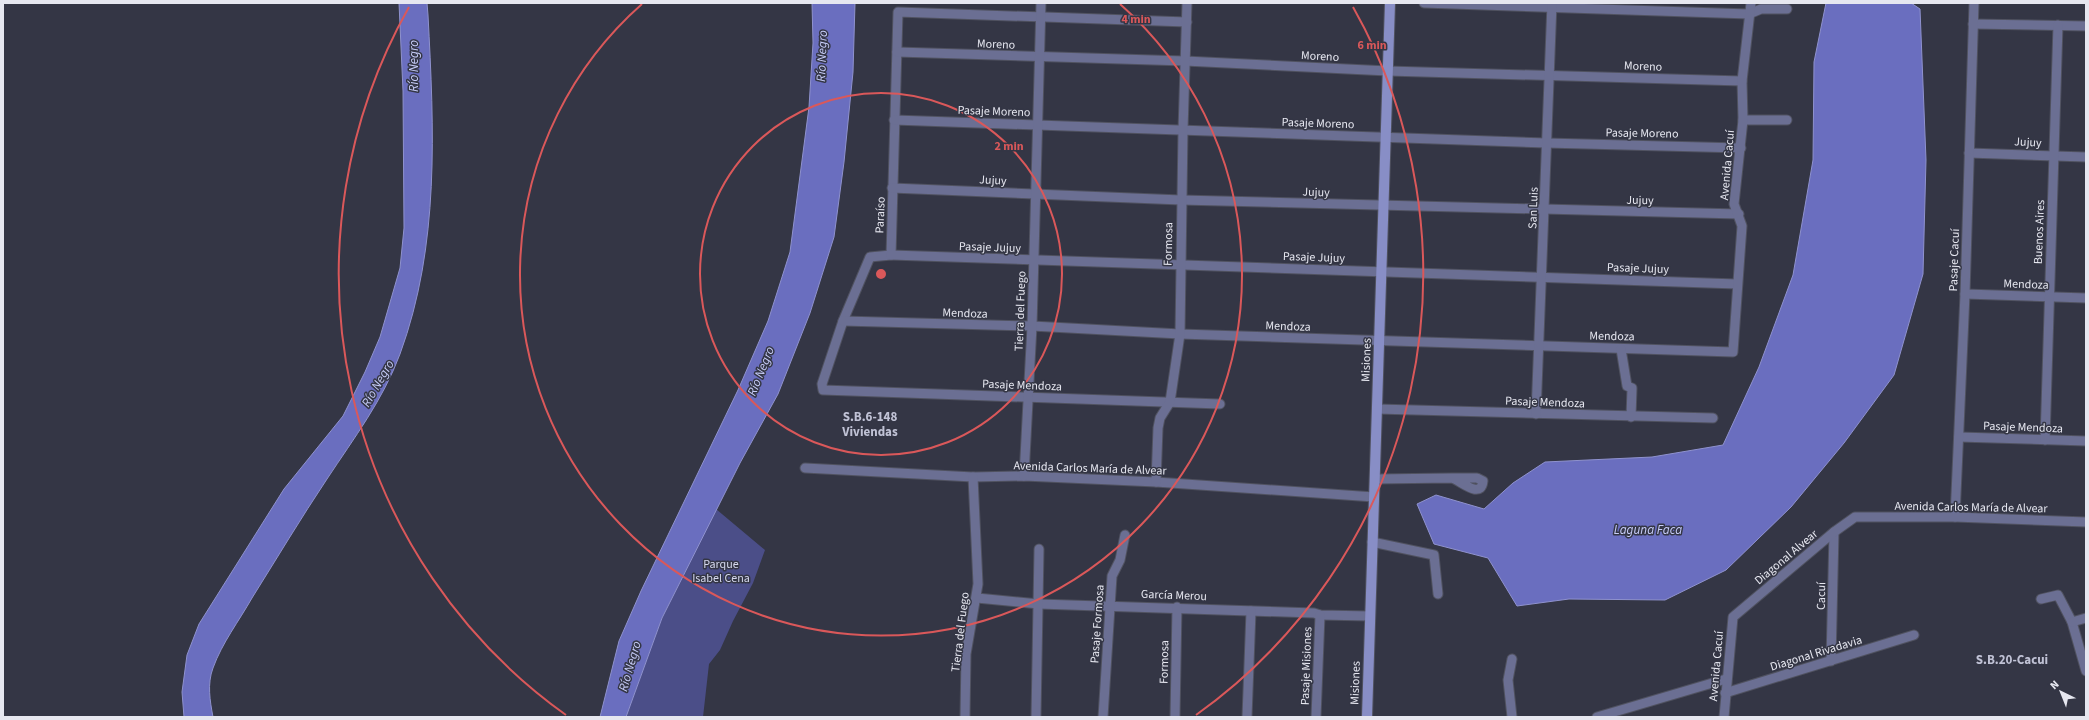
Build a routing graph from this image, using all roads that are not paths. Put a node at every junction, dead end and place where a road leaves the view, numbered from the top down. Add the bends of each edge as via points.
1 (1042, 3) edge
2 (1187, 3) edge
3 (1390, 3) edge
4 (1424, 3) edge
5 (1751, 3) edge
6 (1974, 3) edge
7 (1552, 5) edge
8 (1787, 9) dead end
9 (1750, 14) junction
10 (1041, 16) junction
11 (1187, 22) junction
12 (1973, 24) junction
13 (2058, 25) junction
14 (2086, 26) edge
15 (897, 52) junction
16 (1040, 58) junction
17 (1185, 61) junction
18 (1388, 71) junction
19 (1550, 75) junction
20 (1742, 81) junction
21 (894, 120) junction
22 (1744, 120) junction
23 (1787, 120) dead end
24 (1037, 125) junction
25 (1183, 130) junction
26 (1386, 137) junction
27 (1546, 143) junction
28 (1741, 148) junction
29 (1969, 153) junction
30 (2054, 156) junction
31 (2086, 157) edge
32 (892, 188) junction
33 (1035, 194) junction
34 (1181, 200) junction
35 (1384, 206) junction
36 (1545, 209) junction
37 (1739, 214) junction
38 (891, 255) junction
39 (1033, 261) junction
40 (1180, 265) junction
41 (1381, 272) junction
42 (1542, 277) junction
43 (1737, 284) junction
44 (1965, 294) junction
45 (2049, 297) junction
46 (2086, 298) edge
47 (843, 321) junction
48 (1032, 326) junction
49 (1180, 334) junction
50 (1380, 340) junction
51 (1538, 346) junction
52 (1621, 348) junction
53 (1733, 352) joint
54 (1027, 397) junction
55 (1170, 402) junction
56 (1220, 404) dead end
57 (1377, 409) junction
58 (1536, 414) junction
59 (1631, 417) junction
60 (1713, 418) dead end
61 (1959, 437) junction
62 (2045, 440) junction
63 (2086, 441) edge
64 (805, 468) dead end
65 (1024, 476) junction
66 (973, 477) junction
67 (1452, 478) dead end
68 (1375, 479) junction
69 (1156, 482) junction
70 (1374, 497) junction
71 (1855, 517) joint
72 (1955, 517) junction
73 (2086, 522) edge
74 (1834, 532) junction
75 (1125, 535) dead end
76 (1372, 542) junction
77 (1039, 548) dead end
78 (1438, 594) dead end
79 (977, 598) junction
80 (2041, 599) dead end
81 (1039, 604) junction
82 (1111, 605) junction
83 (1177, 607) junction
84 (1251, 611) junction
85 (1320, 615) junction
86 (1370, 616) junction
87 (1733, 617) joint
88 (2086, 618) edge
89 (2072, 622) junction
90 (1914, 635) dead end
91 (1512, 659) dead end
92 (1831, 661) junction
93 (2086, 671) edge
94 (1726, 679) junction
95 (1725, 694) junction
96 (965, 717) edge
97 (1036, 717) edge
98 (1102, 717) edge
99 (1175, 717) edge
100 (1247, 717) edge
101 (1316, 717) edge
102 (1367, 717) edge
103 (1512, 717) edge
104 (1597, 717) edge
105 (1724, 717) edge

1 - 10 street, Tierra del Fuego
2 - 11 street, Formosa
3 - 18 street, Misiones
4 - 7 street
5 - 9 street, Avenida Cacuí
6 - 12 street, Pasaje Cacuí
7 - 9 street
7 - 19 street, San Luis
8 - 9 street via 1761,9
9 - 20 street, Avenida Cacuí
10 - 11 street
10 - 15 street, Paraíso via 898,12
10 - 16 street, Tierra del Fuego
11 - 17 street, Formosa
12 - 13 street
12 - 29 street, Pasaje Cacuí
13 - 14 street
13 - 30 street, Buenos Aires
15 - 16 street, Moreno
15 - 21 street, Paraíso
16 - 17 street, Moreno
16 - 24 street, Tierra del Fuego
17 - 18 street, Moreno
17 - 25 street, Formosa
18 - 19 street, Moreno
18 - 26 street, Misiones
19 - 20 street, Moreno
19 - 27 street, San Luis
20 - 22 street, Avenida Cacuí
21 - 24 street, Pasaje Moreno
21 - 32 street, Paraíso
22 - 23 street
22 - 28 street, Avenida Cacuí
24 - 25 street, Pasaje Moreno
24 - 33 street, Tierra del Fuego
25 - 26 street, Pasaje Moreno
25 - 34 street, Formosa
26 - 27 street, Pasaje Moreno
26 - 35 street, Misiones
27 - 28 street, Pasaje Moreno
27 - 36 street, San Luis
28 - 37 street, Avenida Cacuí via 1734,204
29 - 30 street, Jujuy
29 - 44 street, Pasaje Cacuí
30 - 31 street, Jujuy
30 - 45 street, Buenos Aires
32 - 33 street, Jujuy
32 - 38 street, Paraíso
33 - 34 street, Jujuy
33 - 39 street, Tierra del Fuego
34 - 35 street, Jujuy
34 - 40 street, Formosa
35 - 36 street, Jujuy
35 - 41 street, Misiones
36 - 37 street, Jujuy
36 - 42 street, San Luis
37 - 43 street, Avenida Cacuí via 1742,226
38 - 39 street, Pasaje Jujuy
38 - 47 street via 870,257
39 - 40 street, Pasaje Jujuy
39 - 48 street, Tierra del Fuego
40 - 41 street, Pasaje Jujuy
40 - 49 street, Formosa
41 - 42 street, Pasaje Jujuy
41 - 50 street, Misiones
42 - 43 street, Pasaje Jujuy
42 - 51 street, San Luis
43 - 53 street, Avenida Cacuí
44 - 45 street, Mendoza
44 - 61 street, Pasaje Cacuí
45 - 46 street, Mendoza
45 - 62 street, Buenos Aires
47 - 48 street, Mendoza
47 - 54 street, Pasaje Mendoza via 824,374 823,390
48 - 49 street, Mendoza
48 - 54 street, Tierra del Fuego
49 - 50 street, Mendoza
49 - 55 street, Formosa
50 - 51 street, Mendoza
50 - 57 street, Misiones
51 - 52 street, Mendoza
51 - 58 street, San Luis
52 - 53 street, Mendoza
52 - 59 street via 1627,386 1632,388
54 - 55 street, Pasaje Mendoza
54 - 65 street, Tierra del Fuego
55 - 56 street, Pasaje Mendoza
55 - 69 street, Formosa via 1160,418 1158,428
57 - 58 street, Pasaje Mendoza
57 - 68 street, Misiones
58 - 59 street, Pasaje Mendoza
59 - 60 street, Pasaje Mendoza
61 - 62 street, Pasaje Mendoza
61 - 72 street, Pasaje Cacuí
62 - 63 street, Pasaje Mendoza
64 - 66 street, Avenida Carlos María de Alvear
65 - 66 street, Avenida Carlos María de Alvear
65 - 69 street, Avenida Carlos María de Alvear
66 - 79 street, Tierra del Fuego
67 - 68 street
68 - 70 street, Misiones
69 - 70 street, Avenida Carlos María de Alvear
70 - 76 street, Misiones
71 - 72 street, Avenida Carlos María de Alvear
71 - 74 street, Diagonal Alvear
72 - 73 street, Avenida Carlos María de Alvear
74 - 87 street, Diagonal Alvear
74 - 92 street, Cacuí
75 - 82 street, Pasaje Formosa via 1120,560 1112,576
76 - 78 street via 1434,555
76 - 86 street, Misiones
77 - 81 street
79 - 81 street, García Merou
79 - 96 street, Tierra del Fuego via 966,654
80 - 89 street via 2058,595
81 - 82 street, García Merou
81 - 97 street
82 - 83 street, García Merou
82 - 98 street, Pasaje Formosa
83 - 84 street, García Merou
83 - 99 street, Formosa
84 - 85 street, García Merou
84 - 100 street
85 - 86 street, García Merou
85 - 101 street, Pasaje Misiones
86 - 102 street, Misiones
87 - 94 street, Avenida Cacuí
88 - 89 street
89 - 93 street
90 - 92 street, Diagonal Rivadavia
91 - 103 street via 1508,680
92 - 95 street, Diagonal Rivadavia
94 - 95 street, Avenida Cacuí
94 - 104 street
95 - 105 street, Avenida Cacuí

